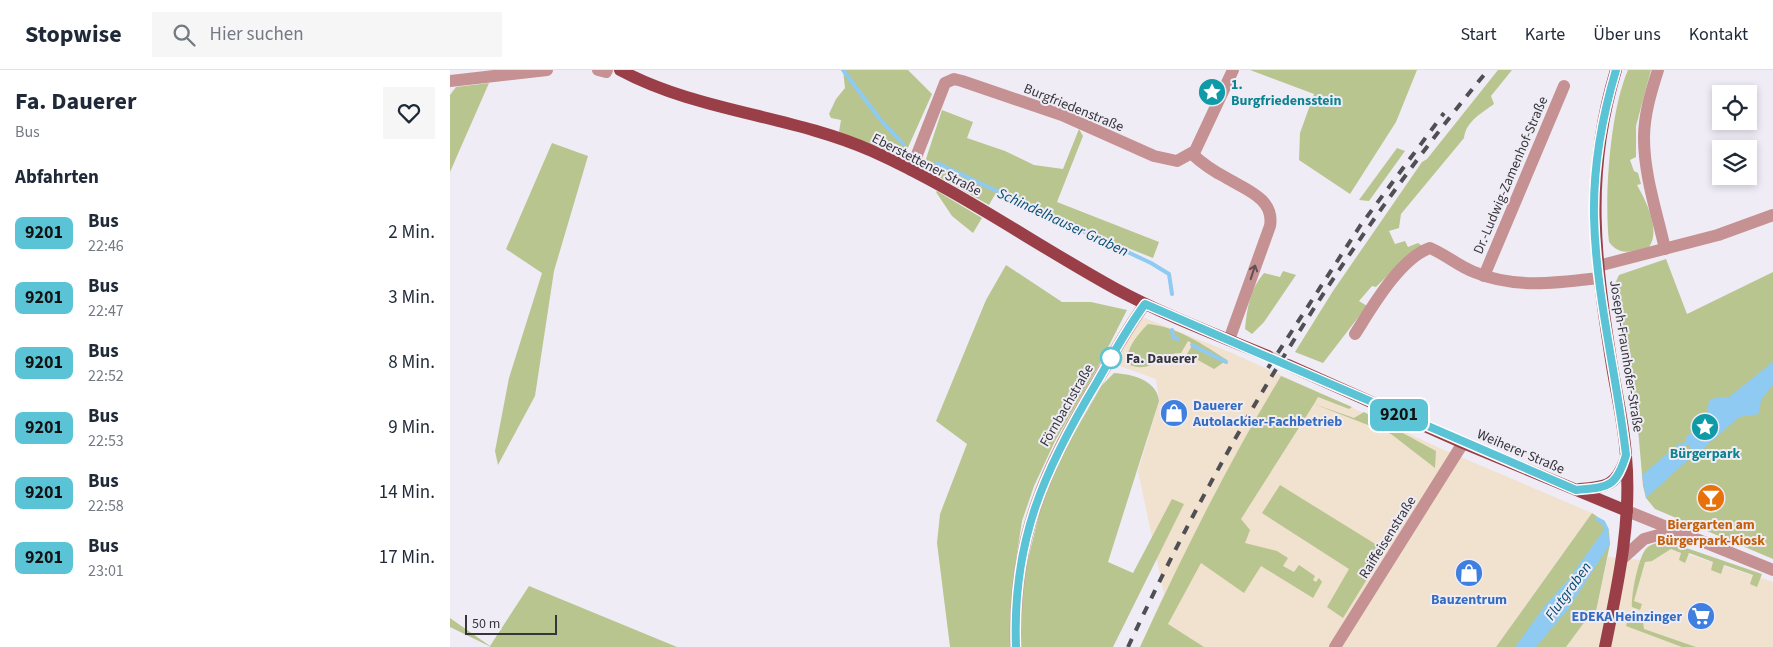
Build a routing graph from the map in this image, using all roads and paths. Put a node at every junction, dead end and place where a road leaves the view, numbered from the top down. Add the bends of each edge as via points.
1 (547, 70) edge
2 (598, 70) edge
3 (607, 70) edge
4 (620, 70) edge
5 (1232, 70) edge
6 (1616, 70) edge
7 (1658, 70) edge
8 (492, 72) edge
9 (450, 81) edge
10 (1564, 86) dead end
11 (1192, 154) junction
12 (911, 170) junction
13 (1773, 214) edge
14 (1665, 249) junction
15 (1598, 272) junction
16 (1484, 276) junction
17 (1145, 304) junction
18 (1355, 334) dead end
19 (1229, 340) junction
20 (1268, 356) tunnel mouth
21 (1288, 365) tunnel mouth
22 (1462, 443) junction
23 (1626, 455) junction
24 (1576, 490) junction
25 (1633, 514) junction
26 (1673, 531) junction
27 (1622, 558) junction
28 (1773, 570) edge
29 (1016, 647) edge
30 (1335, 647) edge
31 (1605, 647) edge

1 - 8 street
2 - 3 street
4 - 12 main road, Eberstettener Straße via 680,94 830,135
5 - 11 street
6 - 15 main road, Joseph-Fraunhofer-Straße via 1596,166 1594,219
7 - 14 street via 1648,104 1644,138
8 - 9 street
10 - 16 street, Dr.-Ludwig-Zamenhof-Straße
11 - 12 street, Burgfriedenstraße via 1177,161 1161,159 1062,116 954,79 945,83
19 -> 11 street via 1270,226 1270,214 1258,196 1212,170
12 - 17 main road, Eberstettener Straße
13 - 14 street, Dr.-Ludwig-Zamenhof-Straße via 1727,232
14 - 15 street, Dr.-Ludwig-Zamenhof-Straße
15 - 16 street, Dr.-Ludwig-Zamenhof-Straße via 1533,284
15 - 23 main road, Joseph-Fraunhofer-Straße
16 - 18 street, Dr.-Ludwig-Zamenhof-Straße via 1434,250 1426,250 1393,280
17 - 19 main road, Eberstettener Straße
17 - 29 street, Förnbachstraße via 1059,447 1038,496 1020,566
19 - 20 main road
21 - 22 main road, Weiherer Straße
22 - 24 main road, Weiherer Straße
22 - 30 street, Raiffeisenstraße
23 - 24 main road via 1621,472 1614,481 1603,487
23 - 25 main road, Joseph-Fraunhofer-Straße
24 - 25 main road, Weiherer Straße
25 - 26 street, Weiherer Straße
25 - 27 main road, Joseph-Fraunhofer-Straße via 1626,527
26 - 27 street via 1644,539
26 - 28 street, Weiherer Straße
27 - 31 main road, Joseph-Fraunhofer-Straße

